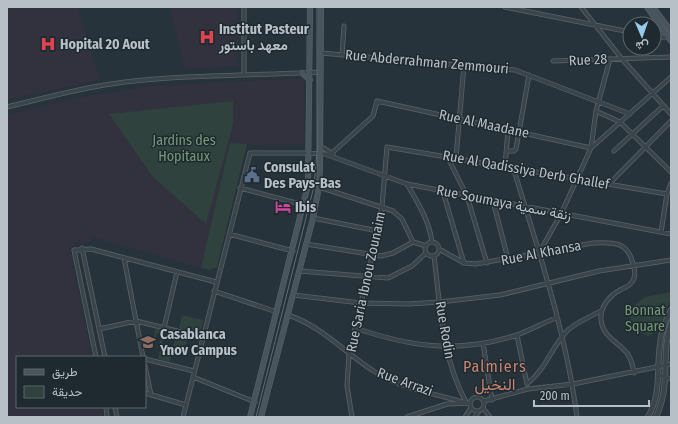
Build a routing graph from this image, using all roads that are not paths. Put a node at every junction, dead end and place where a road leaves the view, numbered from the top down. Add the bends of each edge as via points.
1 (244, 7) edge
2 (310, 7) edge
3 (321, 7) edge
4 (508, 7) edge
5 (581, 7) edge
6 (647, 7) edge
7 (653, 7) edge
8 (344, 26) dead end
9 (595, 26) junction
10 (622, 31) edge
11 (671, 31) edge
12 (669, 39) edge
13 (321, 53) junction
14 (342, 55) junction
15 (671, 57) edge
16 (610, 59) junction
17 (622, 59) junction
18 (553, 62) dead end
19 (464, 65) junction
20 (321, 72) junction
21 (302, 73) junction
22 (310, 73) junction
23 (244, 74) junction
24 (529, 75) junction
25 (671, 77) edge
26 (310, 80) junction
27 (652, 94) junction
28 (598, 103) junction
29 (663, 106) junction
30 (7, 107) edge
31 (596, 111) junction
32 (630, 114) junction
33 (671, 114) edge
34 (459, 119) junction
35 (671, 121) edge
36 (620, 122) junction
37 (508, 130) junction
38 (519, 132) junction
39 (633, 134) junction
40 (320, 146) junction
41 (645, 146) junction
42 (387, 148) joint
43 (591, 148) junction
44 (507, 151) junction
45 (614, 152) dead end
46 (309, 153) junction
47 (332, 153) junction
48 (320, 154) junction
49 (448, 156) junction
50 (456, 158) junction
51 (340, 160) junction
52 (505, 166) junction
53 (513, 168) junction
54 (671, 172) edge
55 (384, 175) junction
56 (576, 178) junction
57 (406, 184) junction
58 (609, 184) junction
59 (671, 184) edge
60 (319, 186) junction
61 (240, 188) junction
62 (443, 192) junction
63 (666, 194) junction
64 (466, 196) junction
65 (493, 202) junction
66 (304, 205) junction
67 (382, 206) junction
68 (525, 207) junction
69 (561, 214) junction
70 (313, 218) junction
71 (378, 232) junction
72 (661, 232) junction
73 (229, 234) junction
74 (671, 234) edge
75 (413, 242) junction
76 (432, 242) junction
77 (306, 244) junction
78 (426, 246) junction
79 (82, 248) junction
80 (439, 249) junction
81 (293, 251) junction
82 (426, 253) junction
83 (539, 253) junction
84 (373, 256) junction
85 (434, 256) junction
86 (124, 258) junction
87 (508, 259) junction
88 (671, 260) edge
89 (464, 263) junction
90 (487, 264) junction
91 (634, 266) junction
92 (87, 271) junction
93 (300, 271) junction
94 (79, 272) junction
95 (177, 272) junction
96 (368, 276) junction
97 (216, 282) junction
98 (548, 283) junction
99 (214, 291) junction
100 (293, 296) junction
101 (440, 302) junction
102 (361, 303) junction
103 (602, 310) junction
104 (671, 310) edge
105 (277, 312) junction
106 (288, 315) junction
107 (556, 318) junction
108 (136, 321) junction
109 (671, 323) edge
110 (164, 328) junction
111 (355, 328) junction
112 (99, 329) junction
113 (517, 334) junction
114 (202, 337) junction
115 (562, 338) junction
116 (483, 343) junction
117 (446, 347) junction
118 (349, 354) junction
119 (96, 356) edge
120 (105, 356) edge
121 (144, 356) edge
122 (146, 359) edge
123 (668, 365) edge
124 (660, 367) junction
125 (194, 371) junction
126 (146, 372) edge
127 (634, 373) junction
128 (659, 375) junction
129 (193, 377) junction
130 (666, 377) junction
131 (671, 379) edge
132 (527, 384) junction
133 (573, 384) junction
134 (528, 389) junction
135 (146, 393) edge
136 (150, 395) junction
137 (492, 400) junction
138 (484, 401) junction
139 (255, 402) junction
140 (468, 403) junction
141 (186, 405) junction
142 (471, 408) junction
143 (483, 408) junction
144 (479, 411) junction
145 (183, 417) edge
146 (250, 417) edge
147 (261, 417) edge
148 (352, 417) edge
149 (408, 417) edge
150 (465, 417) edge
151 (475, 417) edge
152 (490, 417) edge
153 (577, 417) edge
154 (648, 417) edge
155 (656, 417) edge

1 - 23 street
2 - 22 main road
3 - 13 main road
4 - 9 street
5 - 9 street
6 - 12 main road
7 - 11 main road
8 - 14 street
9 - 10 street
9 - 17 street
13 - 14 street, Rue Abderrahman Zemmouri
13 - 20 main road
14 - 19 street, Rue Abderrahman Zemmouri
15 - 17 street, Rue 28
16 - 17 street, Rue 28
16 - 18 street, Rue 28
16 - 28 street
17 - 27 street
19 - 24 street, Rue Abderrahman Zemmouri via 513,69
19 - 34 street
20 - 22 street
20 - 40 main road
21 - 22 street
21 - 23 street
21 - 26 main road
22 - 26 main road
23 - 30 street via 184,76 110,84
24 - 28 street, Rue Abderrahman Zemmouri
24 - 38 street
25 - 27 street
26 - 46 main road
27 - 29 street
27 - 32 street
28 - 31 street
28 - 32 street, Rue Abderrahman Zemmouri
29 - 33 street
29 - 39 street
31 - 36 street
31 - 43 street
32 - 36 street
34 - 37 street, Rue Al Maadane
34 - 47 street, Rue Al Maadane via 377,101 373,116
34 - 50 street
35 - 41 street
36 - 39 street
36 - 43 street
37 - 38 street, Rue Al Maadane
37 - 44 street
38 - 43 street, Rue Al Maadane
38 - 44 street via 515,150
39 - 41 street
39 - 45 street
40 - 47 street, Rue Soumaya زنقة سمية
40 - 48 main road
41 - 54 street
41 - 58 street
42 - 49 street, Rue Al Qadissiya Derb Ghallef via 390,146
42 - 55 street, Rue Saria Ibnou Zounaim
43 - 56 street
44 - 52 street
46 - 48 street, Rue Soumaya زنقة سمية
46 - 61 street, Rue Soumaya زنقة سمية via 250,154
46 - 66 main road via 308,186
47 - 51 street, Rue Soumaya زنقة سمية
48 - 51 street, Rue Soumaya زنقة سمية
48 - 60 main road
49 - 50 street, Rue Al Qadissiya Derb Ghallef
49 - 64 street
50 - 52 street, Rue Al Qadissiya Derb Ghallef
51 - 55 street, Rue Soumaya زنقة سمية
52 - 53 street, Rue Al Qadissiya Derb Ghallef
53 - 56 street, Rue Al Qadissiya Derb Ghallef
53 - 68 street
55 - 57 street, Rue Soumaya زنقة سمية
55 - 67 street, Rue Saria Ibnou Zounaim
56 - 58 street, Rue Al Qadissiya Derb Ghallef
56 - 69 street
57 - 62 street, Rue Soumaya زنقة سمية
57 - 76 street via 424,212
58 - 63 street, Rue Al Qadissiya Derb Ghallef
59 - 63 street
60 - 67 street
60 - 70 main road
61 - 66 street
61 - 73 street
62 - 64 street, Rue Soumaya زنقة سمية
62 - 89 street
63 - 72 street
64 - 65 street, Rue Soumaya زنقة سمية
64 - 90 street
65 - 68 street, Rue Soumaya زنقة سمية
65 - 87 street
66 - 81 main road
67 - 71 street, Rue Saria Ibnou Zounaim
67 - 75 street via 402,219
68 - 69 street, Rue Soumaya زنقة سمية
68 - 83 street
69 - 72 street, Rue Soumaya زنقة سمية
69 - 83 street
70 - 71 street
70 - 77 main road
71 - 84 street, Rue Saria Ibnou Zounaim
72 - 74 street, Rue Soumaya زنقة سمية
73 - 81 street
73 - 97 street
75 - 78 street
75 - 84 street via 388,255
76 - 78 street
76 - 80 street
77 - 84 street
77 - 93 main road
78 - 82 street
79 - 86 street
79 - 92 street
79 - 94 street via 74,250
80 - 85 street
80 - 89 street, Rue Al Khansa
81 - 105 main road
82 - 85 street
82 - 96 street via 401,273 388,278
83 - 87 street, Rue Al Khansa
83 - 91 street, Rue Al Khansa via 593,243 612,243 629,251
83 - 98 street
84 - 96 street, Rue Saria Ibnou Zounaim
85 - 101 street, Rue Rodin
86 - 95 street
86 - 108 street
87 - 90 street, Rue Al Khansa
88 - 91 street
89 - 90 street, Rue Al Khansa
91 - 98 street
91 - 103 street via 633,281 614,294
92 - 94 street
92 - 112 street
93 - 96 street
93 - 100 main road
94 - 119 street
95 - 97 street
95 - 110 street
96 - 102 street, Rue Saria Ibnou Zounaim
97 - 99 street
98 - 101 street via 500,295
98 - 107 street
99 - 105 street
99 - 114 street
100 - 102 street
100 - 106 main road
101 - 102 street
101 - 117 street, Rue Rodin
102 - 111 street, Rue Saria Ibnou Zounaim
103 - 115 street via 575,325
103 - 127 street via 605,332 628,355
104 - 124 street via 662,331
105 - 139 main road
106 - 118 street, Rue Arrazi via 318,330
106 - 147 main road
107 - 113 street
107 - 115 street
108 - 110 street
108 - 112 street
108 - 121 street
109 - 123 street via 666,346
110 - 114 street
111 - 117 street via 405,343
111 - 118 street, Rue Saria Ibnou Zounaim
112 - 120 street
113 - 116 street
113 - 132 street
114 - 125 street
115 - 132 street via 540,373
115 - 133 street
116 - 117 street
116 - 137 street
117 - 140 street, Rue Rodin via 453,372
118 - 140 street, Rue Arrazi via 376,373 396,382
118 - 148 street, Rue Saria Ibnou Zounaim via 348,386
122 - 125 street
123 - 124 street
123 - 130 street
124 - 127 street
124 - 128 street
125 - 129 street
126 - 136 street
127 - 133 street
128 - 130 street
128 - 154 street via 656,400
129 - 139 street
129 - 141 street
130 - 131 street
130 - 155 street via 664,397
132 - 134 street
133 - 134 street
133 - 153 street
134 - 137 street
135 - 136 street
136 - 141 street
137 - 138 street
138 - 140 street via 476,396
138 - 143 street
139 - 146 main road
140 - 142 street
140 - 149 street via 447,404
141 - 145 street
142 - 144 street
142 - 150 street
143 - 144 street
143 - 152 street
144 - 151 street

